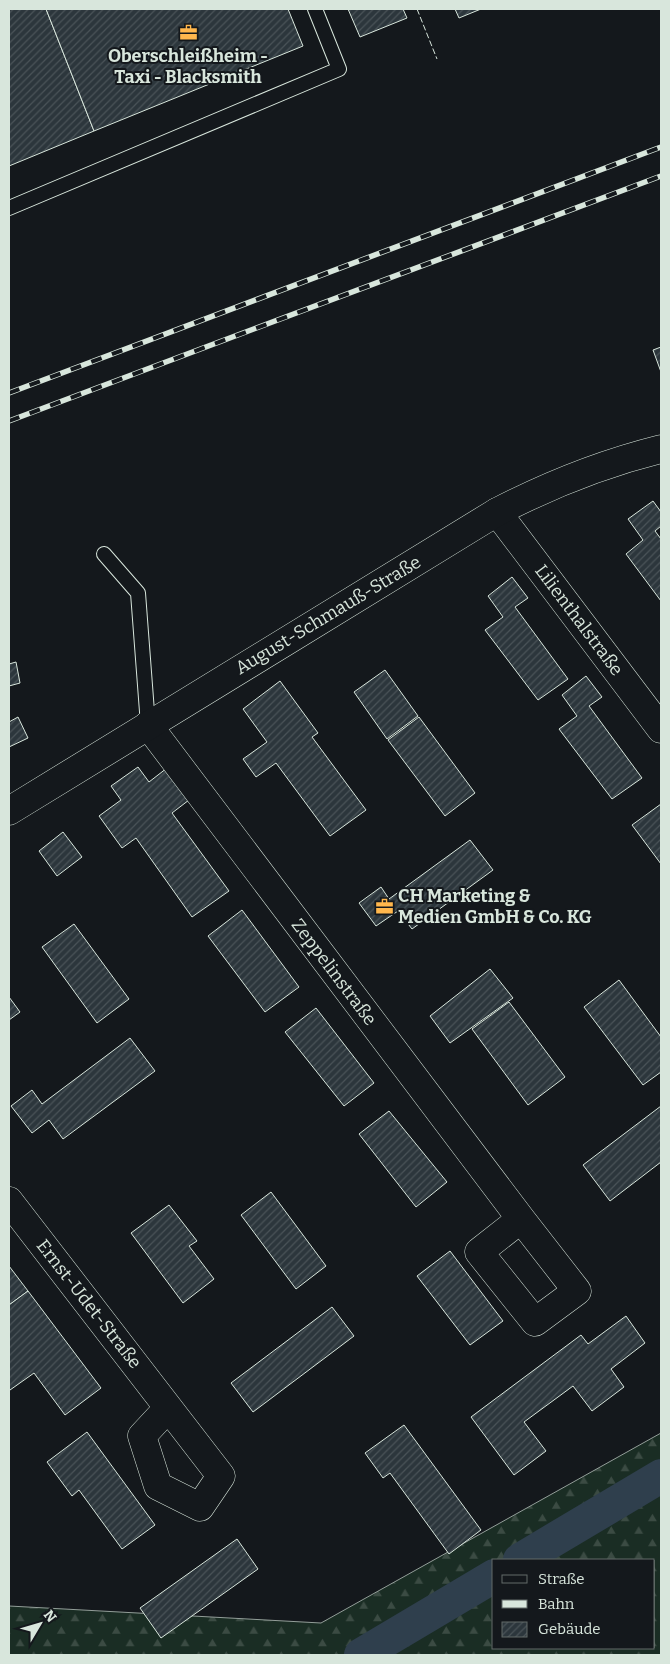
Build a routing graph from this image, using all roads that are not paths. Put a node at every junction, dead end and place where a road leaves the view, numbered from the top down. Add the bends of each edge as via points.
1 (315, 9) edge
2 (9, 208) edge
3 (661, 449) edge
4 (498, 512) junction
5 (104, 554) dead end
6 (148, 725) junction
7 (661, 729) edge
8 (9, 810) edge
9 (9, 1201) edge
10 (521, 1219) dead end
11 (168, 1408) dead end

1 - 2 lane via 339,69
3 - 4 street, August-Schmauß-Straße via 633,456 532,494
4 - 6 street, August-Schmauß-Straße
4 - 7 street, Lilienthalstraße
5 - 6 lane via 138,593
6 - 8 street, August-Schmauß-Straße
6 - 10 street, Zeppelinstraße
9 - 11 street, Ernst-Udet-Straße

